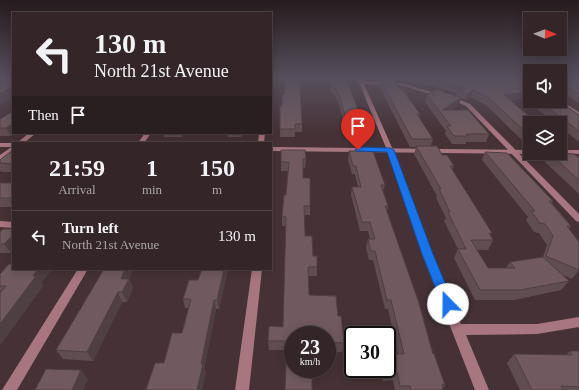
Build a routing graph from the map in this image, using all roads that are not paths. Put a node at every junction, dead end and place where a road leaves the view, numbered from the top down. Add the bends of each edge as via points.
1 (367, 96) edge
2 (445, 96) edge
3 (567, 106) edge
4 (579, 114) edge
5 (32, 134) edge
6 (21, 142) edge
7 (0, 145) edge
8 (12, 145) edge
9 (272, 148) edge
10 (12, 149) edge
11 (390, 150) junction
12 (515, 152) junction
13 (523, 152) edge
14 (567, 152) edge
15 (579, 152) edge
16 (0, 159) edge
17 (579, 219) edge
18 (0, 224) edge
19 (12, 225) edge
20 (82, 270) edge
21 (257, 270) edge
22 (579, 322) edge
23 (458, 330) junction
24 (9, 390) edge
25 (242, 390) edge
26 (482, 390) edge

1 - 11 street
2 - 12 street via 468,105
3 - 4 street
5 - 6 street
7 - 8 street
9 - 11 street
10 - 16 street
11 - 12 street
11 - 23 street via 427,254
12 - 13 street
12 - 17 street
14 - 15 street
18 - 19 street
20 - 24 street
21 - 25 street
22 - 23 street via 537,329
23 - 26 street

